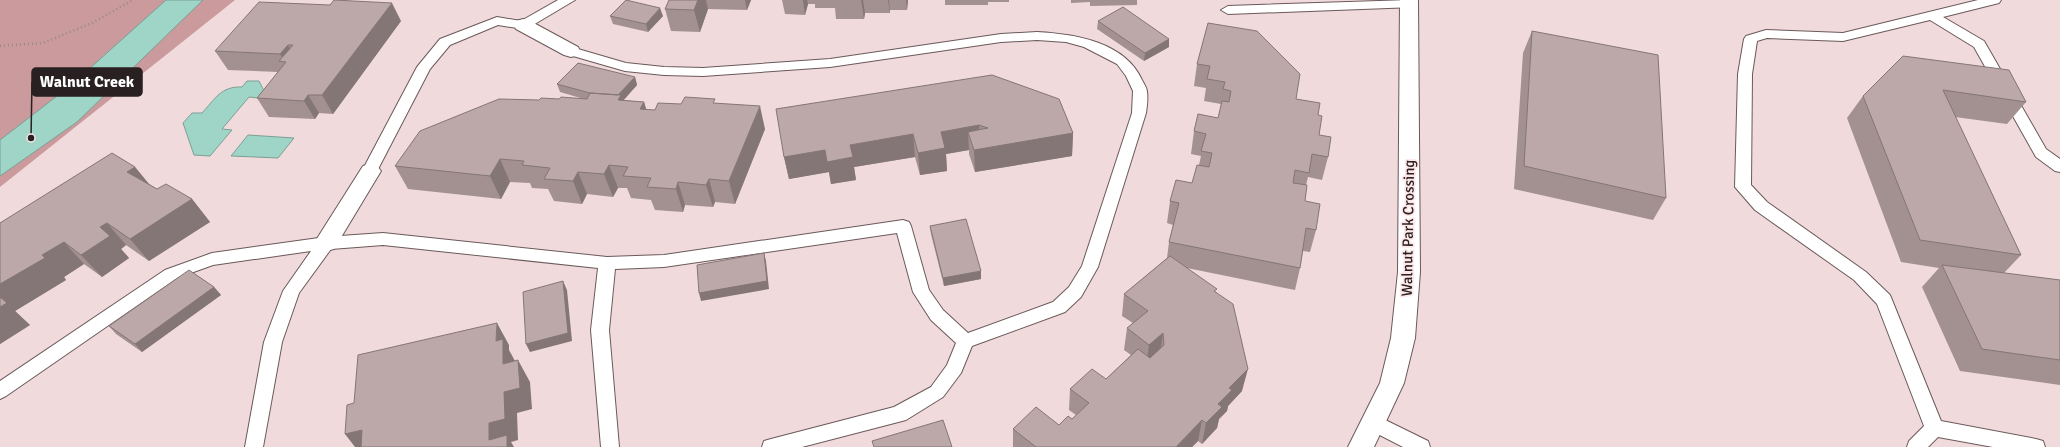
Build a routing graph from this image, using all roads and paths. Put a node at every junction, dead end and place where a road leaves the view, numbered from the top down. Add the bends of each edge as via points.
1 (133, 0) edge
2 (568, 0) edge
3 (1994, 0) edge
4 (1409, 2) edge
5 (1228, 10) dead end
6 (1931, 15) junction
7 (523, 25) junction
8 (0, 46) edge
9 (571, 51) joint
10 (2060, 167) edge
11 (370, 171) joint
12 (326, 242) junction
13 (607, 263) junction
14 (965, 341) junction
15 (0, 391) edge
16 (1373, 422) junction
17 (1934, 428) junction
18 (254, 447) edge
19 (610, 447) edge
20 (771, 447) edge
21 (1361, 447) edge
22 (1421, 447) edge
23 (1916, 447) edge
24 (2036, 447) edge

1 - 8 path via 92,23 43,43
2 - 7 lane
3 - 6 lane
4 - 5 lane
4 - 16 street, Walnut Park Crossing via 1409,272 1403,338 1392,383
6 - 10 lane via 1979,44 2041,153
6 - 17 lane via 1843,38 1766,34 1751,39 1745,74 1743,187 1761,206 1860,276 1884,300
7 - 9 street
7 - 11 lane via 497,21 445,42 424,67
9 - 14 lane via 625,68 703,72 830,63 1001,38 1037,36 1066,38 1089,44 1122,61 1133,75 1140,91 1139,113 1090,267 1075,292 1059,307
11 - 12 street
12 - 13 lane via 383,239
12 - 15 lane via 212,258 171,274
12 - 18 lane via 291,291 273,342
13 - 14 lane via 664,261 903,226 921,292 937,315
13 - 19 lane via 600,330
14 - 20 lane via 956,368 937,392 899,414
16 - 21 street, Walnut Park Crossing
16 - 22 lane
17 - 23 lane
17 - 24 lane

